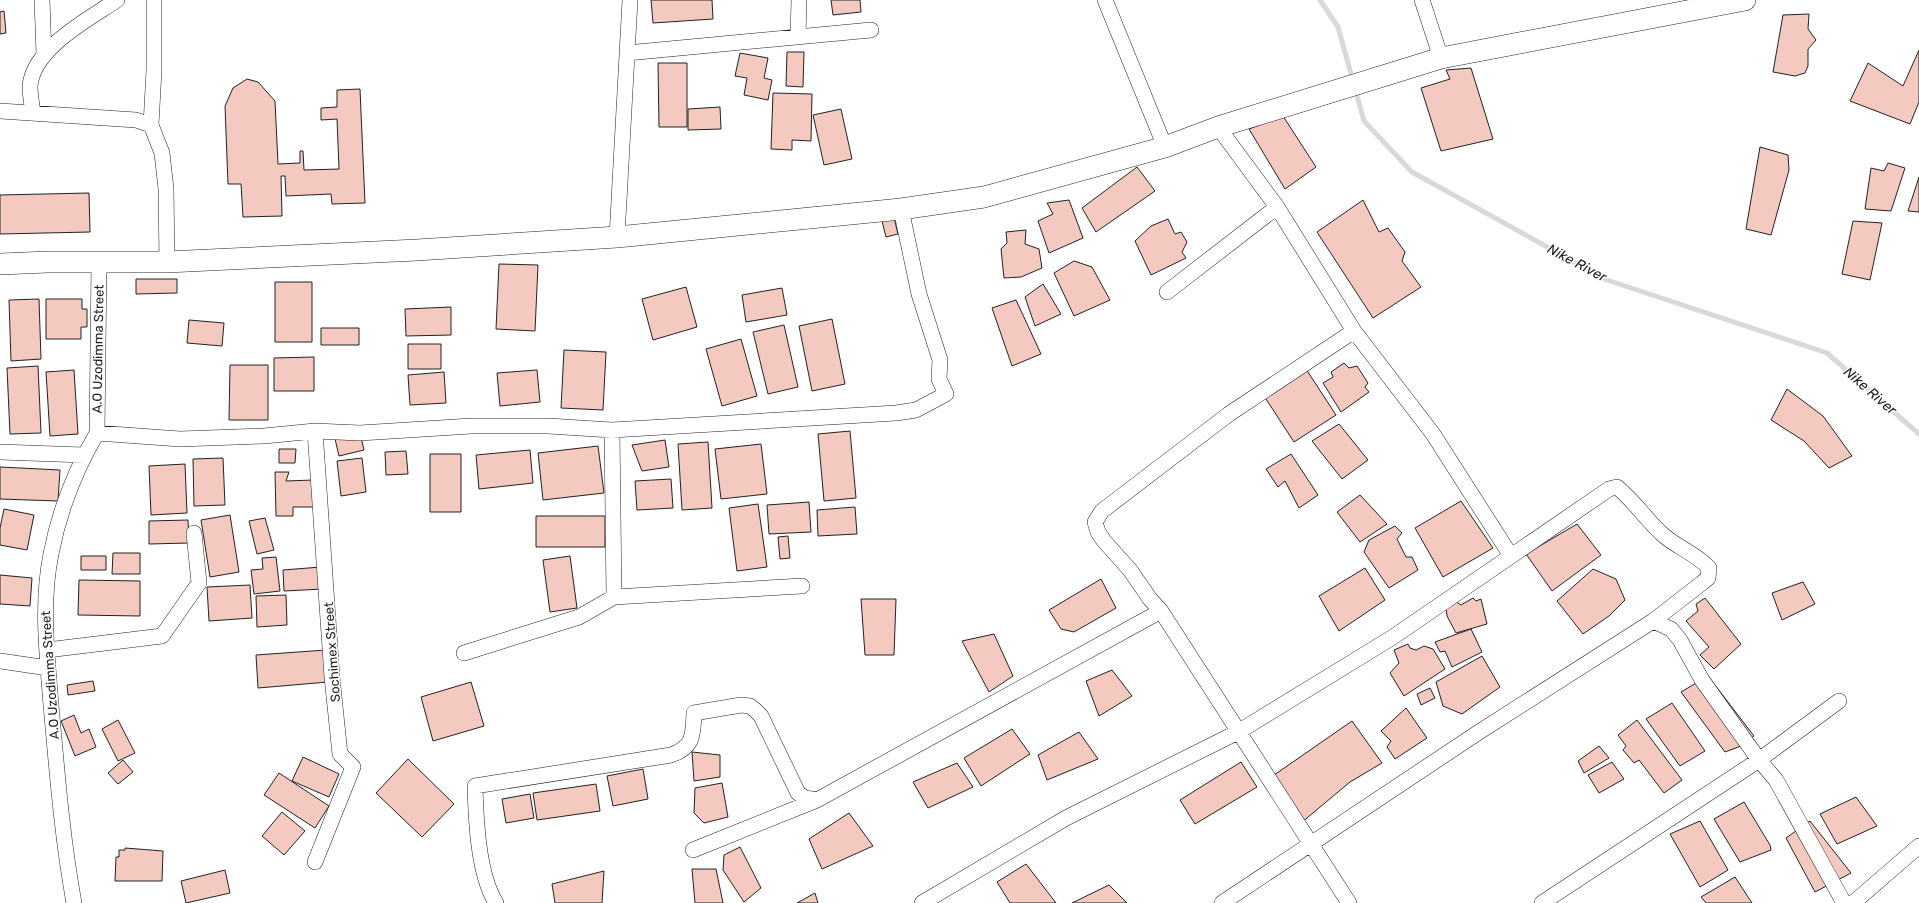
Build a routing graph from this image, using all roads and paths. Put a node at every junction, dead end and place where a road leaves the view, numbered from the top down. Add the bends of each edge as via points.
1 (42, 0) edge
2 (117, 0) edge
3 (154, 0) edge
4 (630, 0) edge
5 (798, 0) edge
6 (1105, 0) edge
7 (1422, 0) edge
8 (1745, 0) edge
9 (871, 30) dead end
10 (798, 36) junction
11 (627, 53) junction
12 (44, 55) junction
13 (1441, 58) junction
14 (0, 111) edge
15 (33, 114) junction
16 (151, 125) junction
17 (1218, 127) junction
18 (1165, 147) junction
19 (1277, 207) junction
20 (901, 209) junction
21 (617, 237) junction
22 (167, 262) junction
23 (99, 263) junction
24 (0, 264) edge
25 (1167, 292) dead end
26 (1354, 331) junction
27 (612, 430) junction
28 (315, 431) junction
29 (97, 433) junction
30 (0, 452) edge
31 (84, 455) junction
32 (194, 532) dead end
33 (1511, 556) junction
34 (802, 586) dead end
35 (614, 597) junction
36 (1161, 611) junction
37 (1653, 621) junction
38 (47, 650) junction
39 (464, 653) dead end
40 (0, 662) edge
41 (48, 668) junction
42 (1839, 701) dead end
43 (1238, 732) junction
44 (1759, 760) junction
45 (817, 800) junction
46 (1312, 844) junction
47 (1919, 846) edge
48 (693, 850) dead end
49 (315, 862) dead end
50 (74, 903) edge
51 (496, 903) edge
52 (922, 903) edge
53 (1222, 903) edge
54 (1349, 903) edge
55 (1542, 903) edge
56 (1844, 903) edge
57 (1853, 903) edge

1 - 12 street
2 - 12 street via 55,44
3 - 16 street
4 - 11 street
5 - 10 street
6 - 18 street
7 - 13 street
8 - 13 main road
9 - 10 street
10 - 11 street
11 - 21 street
12 - 15 street via 38,63 30,87
13 - 17 main road
14 - 15 street
15 - 16 street via 136,120
16 - 22 street via 162,153 166,189
17 - 18 main road
17 - 19 street
18 - 20 main road via 984,197
19 - 25 street
19 - 26 street
20 - 21 main road
20 - 27 street via 919,294 940,360 939,379 946,394 916,410 896,413
21 - 22 main road
22 - 23 main road
23 - 24 main road
23 - 29 street, A.O Uzodimma Street
26 - 33 street via 1433,434
26 - 36 street via 1229,414 1102,511 1097,518 1095,527 1098,532
27 - 28 street via 486,426 360,433
27 - 35 street
28 - 29 street via 180,439
28 - 49 street, Sochimex Street via 332,677 340,754 353,767
29 - 31 street, A.O Uzodimma Street
30 - 31 street
31 - 38 street, A.O Uzodimma Street via 51,554 46,603
32 - 38 street via 199,583 162,636
33 - 37 street via 1609,489 1617,487 1661,534 1709,568 1708,578
33 - 43 street via 1393,637
34 - 35 street
35 - 39 street via 579,617
36 - 43 street
36 - 45 street
37 - 44 street via 1670,629 1680,640 1702,680
37 - 46 street via 1479,732
38 - 41 street, A.O Uzodimma Street
40 - 41 street
41 - 50 street, A.O Uzodimma Street via 59,793
42 - 44 street
43 - 46 street
43 - 52 street via 1066,818
44 - 55 street
44 - 56 street via 1776,780
45 - 48 street
45 - 51 street via 805,798 798,793 761,716 750,706 741,705 694,713 693,731 688,745 683,751 672,755 475,786 477,834 489,892
46 - 53 street
46 - 54 street
47 - 57 street

